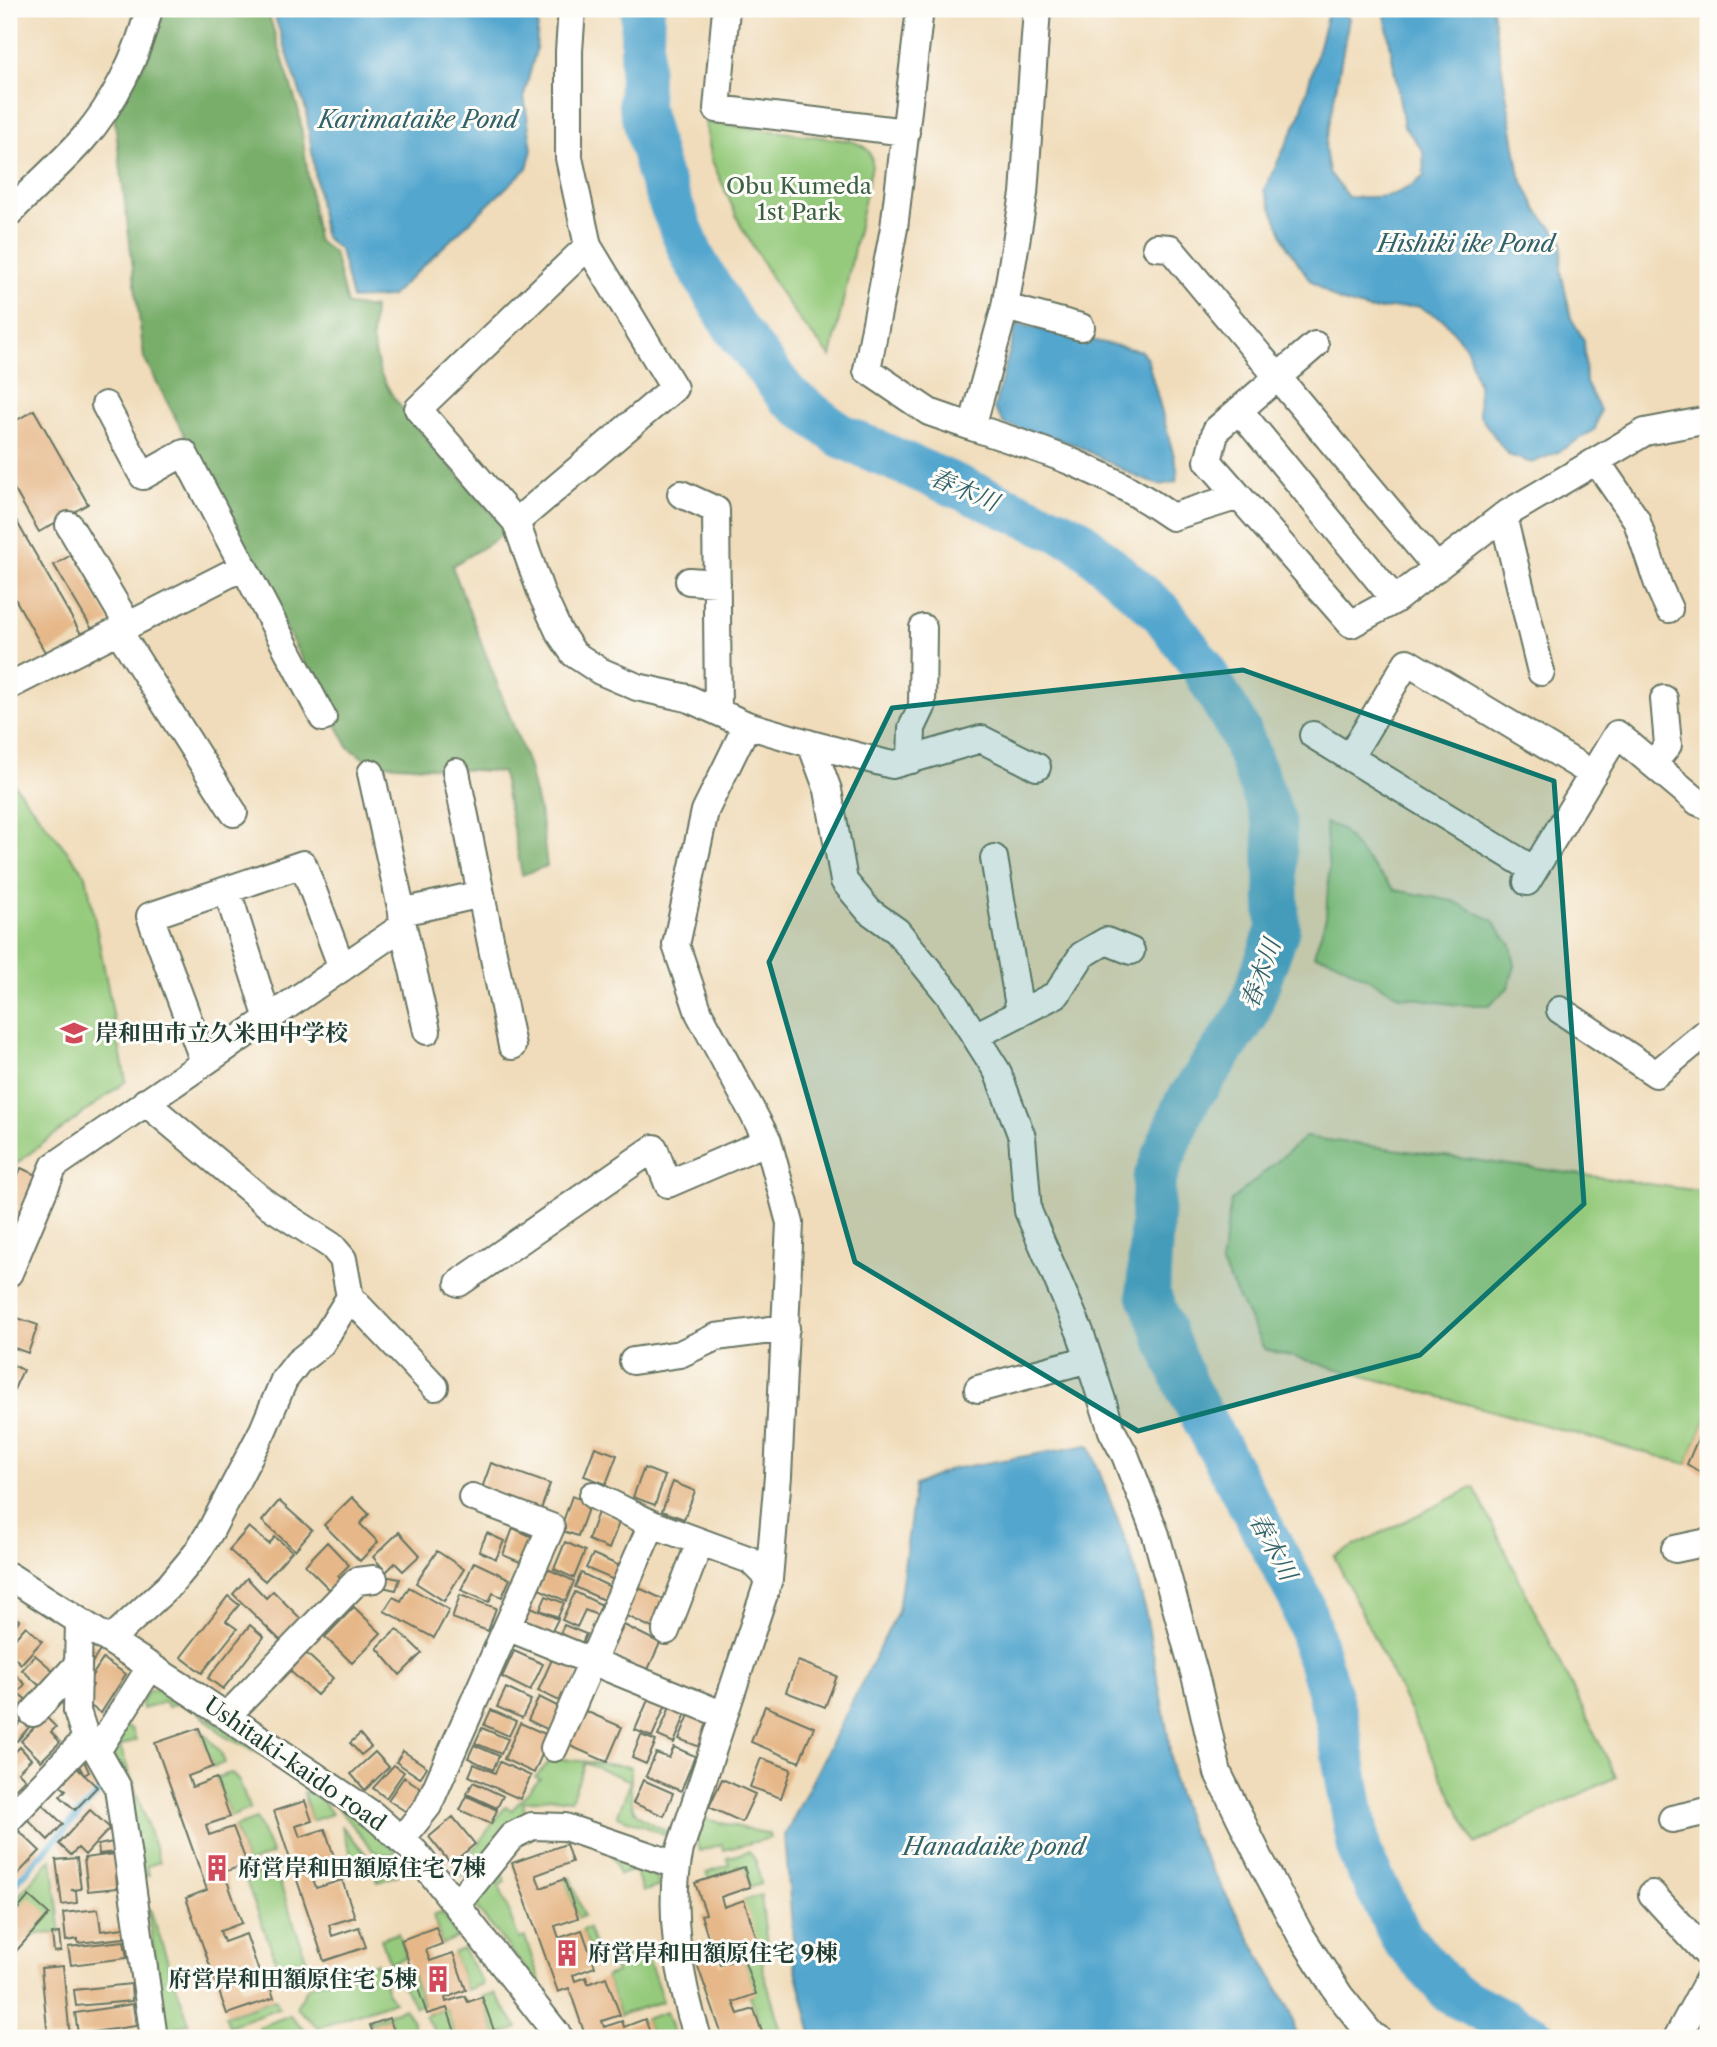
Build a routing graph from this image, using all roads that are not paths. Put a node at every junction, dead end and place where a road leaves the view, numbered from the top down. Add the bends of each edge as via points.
1 (149, 9) edge
2 (572, 9) edge
3 (726, 9) edge
4 (920, 9) edge
5 (1037, 9) edge
6 (906, 132) junction
7 (9, 213) edge
8 (588, 246) junction
9 (1156, 247) dead end
10 (1005, 307) junction
11 (1081, 327) dead end
12 (1315, 345) dead end
13 (1276, 377) junction
14 (105, 405) dead end
15 (1239, 410) junction
16 (1708, 420) edge
17 (972, 427) junction
18 (1597, 462) junction
19 (681, 494) dead end
20 (1238, 496) junction
21 (1503, 516) junction
22 (516, 522) junction
23 (69, 525) dead end
24 (243, 567) junction
25 (1437, 568) junction
26 (689, 581) dead end
27 (717, 583) junction
28 (1395, 600) junction
29 (1669, 609) dead end
30 (123, 628) junction
31 (923, 628) dead end
32 (1541, 672) dead end
33 (9, 686) edge
34 (1664, 699) dead end
35 (718, 712) junction
36 (323, 718) dead end
37 (747, 725) junction
38 (1313, 735) dead end
39 (811, 744) junction
40 (1350, 757) junction
41 (911, 760) junction
42 (1653, 764) junction
43 (1037, 766) dead end
44 (456, 772) dead end
45 (371, 773) dead end
46 (1593, 774) junction
47 (1708, 806) edge
48 (234, 813) dead end
49 (994, 858) dead end
50 (227, 890) junction
51 (481, 894) junction
52 (403, 919) junction
53 (1131, 951) dead end
54 (342, 968) junction
55 (1560, 1010) dead end
56 (1020, 1012) junction
57 (268, 1019) junction
58 (427, 1031) dead end
59 (1708, 1031) edge
60 (975, 1036) junction
61 (512, 1046) dead end
62 (204, 1062) junction
63 (145, 1102) junction
64 (768, 1141) junction
65 (9, 1273) edge
66 (459, 1283) dead end
67 (350, 1297) junction
68 (786, 1328) junction
69 (1089, 1359) junction
70 (633, 1361) dead end
71 (435, 1387) dead end
72 (978, 1389) dead end
73 (472, 1496) dead end
74 (593, 1496) dead end
75 (652, 1524) junction
76 (700, 1542) junction
77 (1708, 1542) edge
78 (1675, 1549) dead end
79 (9, 1576) edge
80 (374, 1579) dead end
81 (769, 1579) junction
82 (79, 1621) junction
83 (507, 1627) junction
84 (666, 1632) dead end
85 (110, 1640) junction
86 (592, 1662) junction
87 (78, 1664) junction
88 (151, 1666) junction
89 (33, 1713) dead end
90 (724, 1715) junction
91 (227, 1716) junction
92 (92, 1745) junction
93 (554, 1748) dead end
94 (1708, 1811) edge
95 (9, 1819) edge
96 (1672, 1819) dead end
97 (401, 1840) junction
98 (676, 1866) junction
99 (1653, 1894) dead end
100 (457, 1904) junction
101 (1708, 1955) edge
102 (1708, 1980) edge
103 (154, 2038) edge
104 (560, 2038) edge
105 (698, 2038) edge
106 (1374, 2038) edge
107 (1676, 2038) edge

1 - 7 street via 113,98 83,139
2 - 8 street via 569,158
3 - 6 street via 717,109
4 - 6 street
5 - 10 street via 1024,194
6 - 17 street via 894,228 867,370 929,412
8 - 22 street via 674,388
8 - 22 street via 418,410
9 - 13 street via 1170,247
10 - 11 street
10 - 17 street
12 - 13 street
13 - 15 street
13 - 25 street
14 - 24 street via 143,476 184,453
15 - 20 street via 1216,430 1208,461
15 - 28 street
16 - 18 street via 1645,432
17 - 20 street via 1077,462 1121,483 1172,517
18 - 21 street
18 - 29 street via 1636,519
19 - 27 street via 716,510
20 - 28 street via 1351,624
21 - 25 street
21 - 32 street
22 - 35 street via 542,595 574,654 637,687 687,698
23 - 30 street
24 - 30 street
24 - 36 street
25 - 28 street
26 - 27 street
27 - 35 street
30 - 33 street
30 - 48 street
31 - 41 street via 922,707 912,728
34 - 42 street via 1668,746
35 - 37 street
37 - 39 street
37 - 64 street via 705,811 676,945 699,1013
38 - 40 street
39 - 41 street via 892,765
39 - 60 street via 828,790 844,881 869,911 897,932
40 - 46 street via 1407,663
40 - 46 street via 1530,876
41 - 43 street via 981,739
42 - 46 street via 1617,734
42 - 47 street
44 - 51 street
45 - 52 street
49 - 56 street
50 - 54 street via 303,864
50 - 57 street
50 - 62 street via 150,916
51 - 52 street
51 - 61 street
52 - 54 street
52 - 58 street
53 - 56 street via 1106,941 1082,955 1057,993
54 - 57 street
55 - 59 street via 1656,1074
56 - 60 street
57 - 62 street
60 - 69 street via 997,1071 1022,1137 1028,1211
62 - 63 street
63 - 65 street via 54,1166
63 - 67 street via 267,1204 332,1246 342,1259
64 - 66 street via 668,1184 654,1148
64 - 68 street via 790,1223
67 - 71 street
67 - 85 street via 321,1344 284,1380 196,1555
68 - 70 street via 716,1336 680,1354
68 - 81 street
69 - 72 street
69 - 106 street via 1112,1431 1156,1535 1218,1773 1300,1934
73 - 83 street via 551,1527
74 - 75 street
75 - 76 street
75 - 86 street
76 - 81 street via 750,1560
76 - 84 street
77 - 78 street
79 - 82 street, Ushitaki-kaido road
80 - 91 street via 358,1581
81 - 90 street
82 - 85 street, Ushitaki-kaido road
82 - 87 street
83 - 86 street
83 - 97 street via 428,1806
85 - 88 street, Ushitaki-kaido road
86 - 90 street
86 - 93 street
87 - 89 street
87 - 92 street via 77,1711
88 - 91 street, Ushitaki-kaido road
88 - 92 street
90 - 98 street
91 - 97 street, Ushitaki-kaido road via 373,1815
92 - 95 street
92 - 103 street via 118,1788
94 - 96 street
97 - 100 street, Ushitaki-kaido road
98 - 100 street via 565,1827 532,1826 512,1836
98 - 105 street via 676,1946 686,2003
99 - 101 street
100 - 104 street, Ushitaki-kaido road
102 - 107 street

